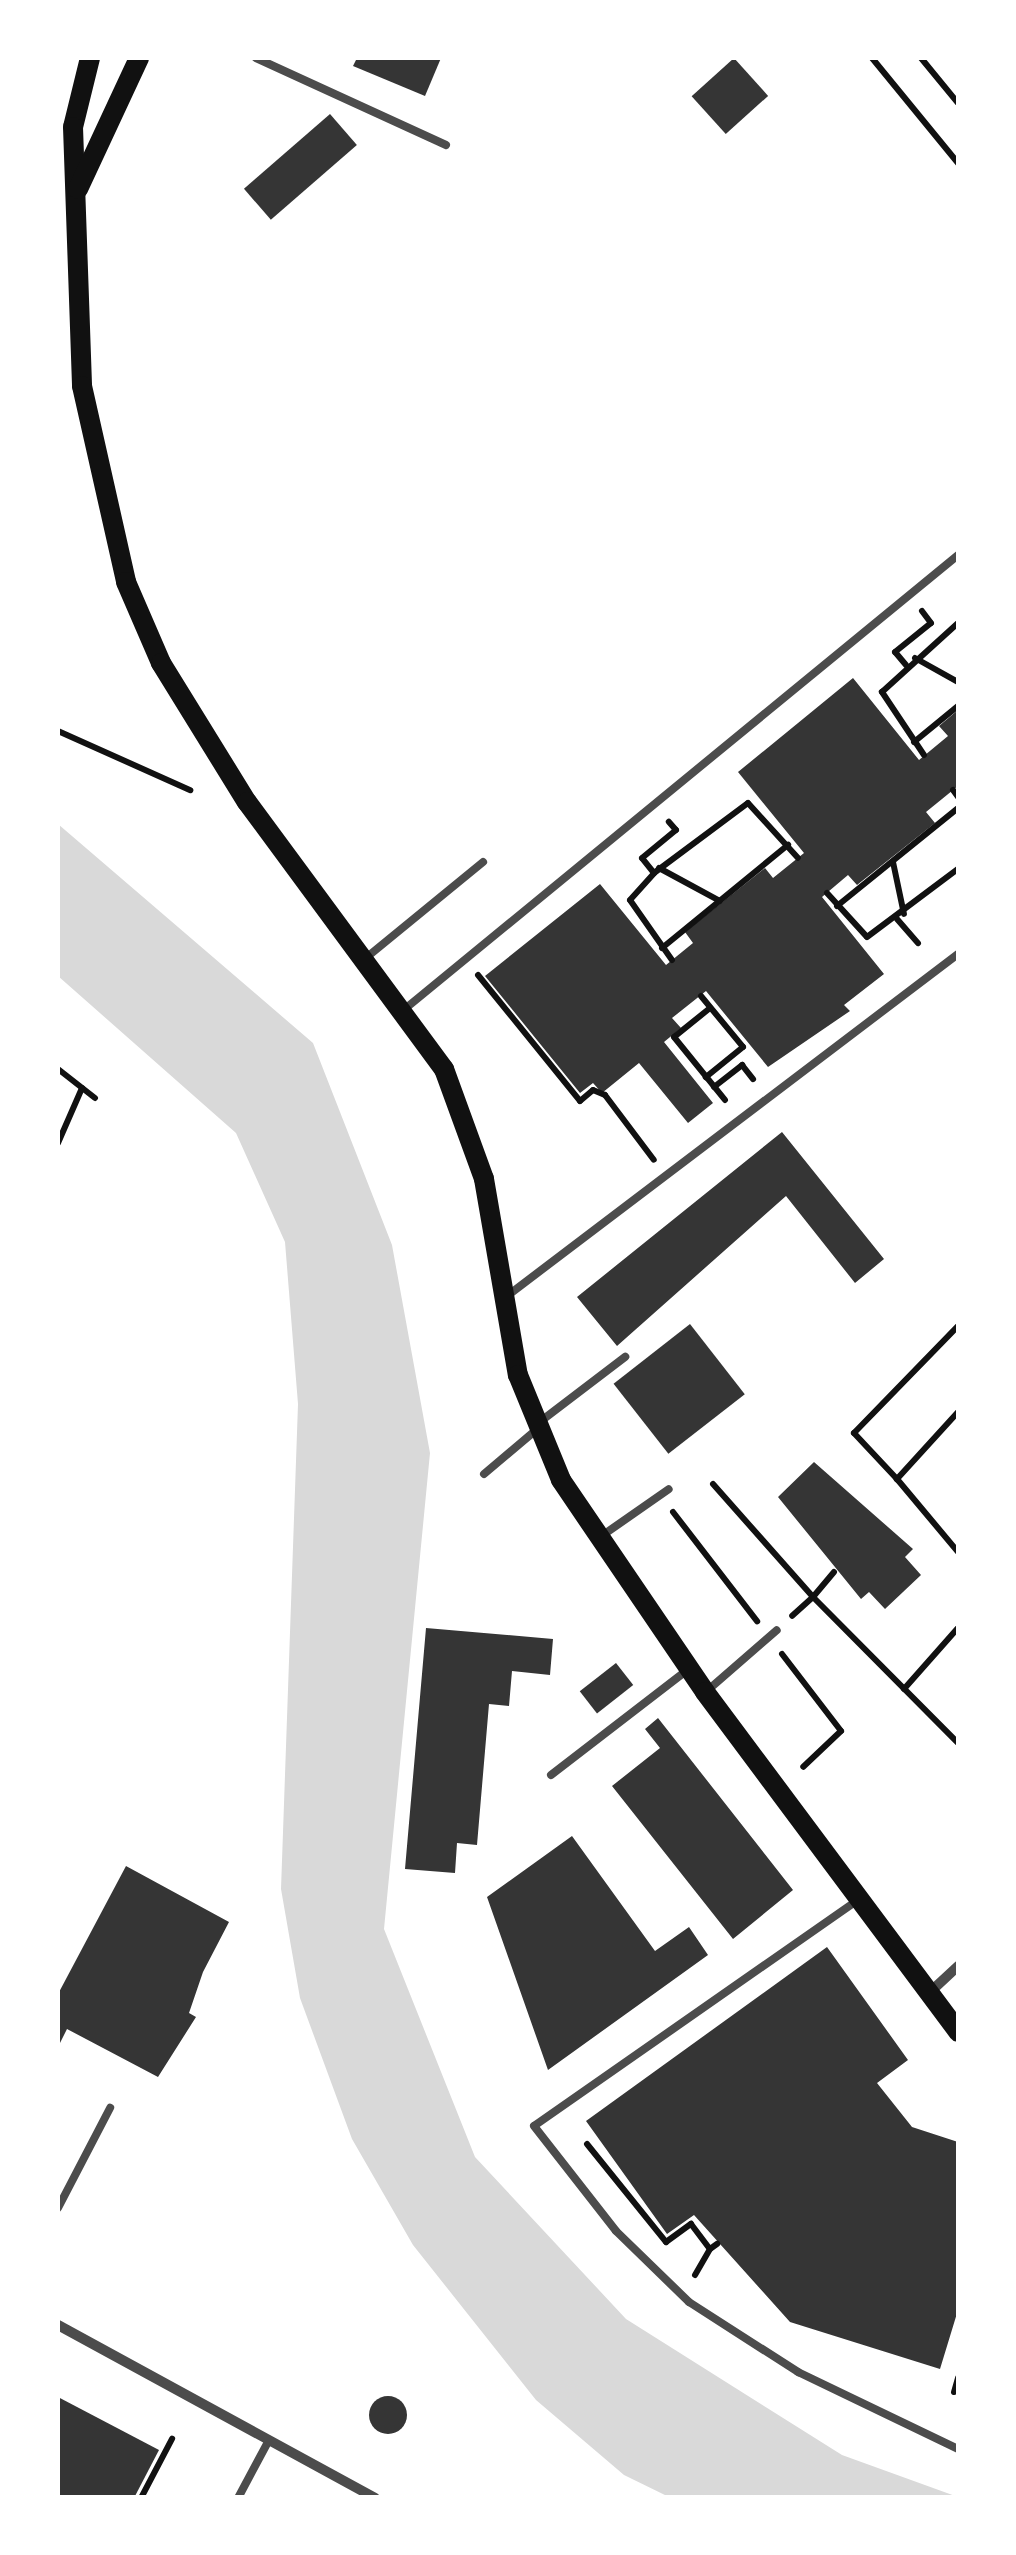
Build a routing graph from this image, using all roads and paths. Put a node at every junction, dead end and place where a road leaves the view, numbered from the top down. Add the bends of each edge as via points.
1 (90, 58) edge
2 (140, 58) edge
3 (256, 58) edge
4 (872, 58) edge
5 (921, 58) edge
6 (958, 103) edge
7 (446, 144) dead end
8 (958, 163) edge
9 (67, 191) edge
10 (958, 555) edge
11 (921, 610) dead end
12 (958, 623) edge
13 (915, 658) junction
14 (906, 665) junction
15 (958, 682) edge
16 (958, 706) edge
17 (58, 731) edge
18 (914, 742) junction
19 (924, 755) dead end
20 (190, 790) dead end
21 (958, 808) edge
22 (666, 819) dead end
23 (788, 845) junction
24 (798, 858) dead end
25 (483, 862) dead end
26 (893, 862) junction
27 (958, 869) edge
28 (657, 871) junction
29 (827, 893) dead end
30 (720, 901) junction
31 (838, 906) junction
32 (901, 916) junction
33 (918, 944) dead end
34 (662, 948) junction
35 (958, 954) edge
36 (368, 957) junction
37 (672, 960) dead end
38 (477, 974) dead end
39 (700, 996) dead end
40 (406, 1008) junction
41 (710, 1008) junction
42 (58, 1069) edge
43 (706, 1077) junction
44 (759, 1086) dead end
45 (714, 1087) junction
46 (82, 1088) junction
47 (96, 1098) dead end
48 (724, 1100) dead end
49 (58, 1143) edge
50 (656, 1162) dead end
51 (503, 1299) junction
52 (958, 1326) edge
53 (625, 1357) dead end
54 (958, 1412) edge
55 (535, 1429) junction
56 (484, 1474) dead end
57 (897, 1479) junction
58 (714, 1484) dead end
59 (669, 1489) dead end
60 (599, 1538) junction
61 (958, 1552) edge
62 (834, 1572) dead end
63 (812, 1597) junction
64 (958, 1628) edge
65 (777, 1630) joint
66 (689, 1668) junction
67 (904, 1688) junction
68 (705, 1692) junction
69 (958, 1743) edge
70 (551, 1776) dead end
71 (857, 1900) junction
72 (958, 1966) edge
73 (928, 1995) junction
74 (958, 2032) edge
75 (110, 2108) dead end
76 (586, 2144) dead end
77 (58, 2208) edge
78 (695, 2275) dead end
79 (58, 2325) edge
80 (958, 2378) edge
81 (954, 2392) dead end
82 (172, 2438) dead end
83 (269, 2440) junction
84 (958, 2449) edge
85 (141, 2498) edge
86 (238, 2498) edge
87 (375, 2498) edge

1 - 9 main road via 73,126
2 - 9 main road
3 - 7 lane
4 - 8 path
5 - 6 path
9 - 36 main road via 82,386 126,582 204,739
10 - 40 lane
11 - 14 path via 932,623 896,652
12 - 13 path
13 - 14 path
13 - 15 path
14 - 18 path via 882,692
16 - 18 path
17 - 20 path
18 - 19 path
21 - 26 path
22 - 28 path via 676,830 642,858
23 - 24 path
23 - 28 path via 748,803
23 - 30 path
25 - 36 lane
26 - 31 path
26 - 32 path
27 - 32 path
28 - 30 path
28 - 34 path via 630,900
29 - 31 path
30 - 34 path
31 - 32 path via 868,938
32 - 33 path
34 - 37 path
35 - 51 lane
36 - 40 main road
38 - 50 path via 580,1101 593,1090 605,1096
39 - 41 path
40 - 51 main road via 467,1122
41 - 43 path via 674,1038
41 - 43 path via 743,1047
42 - 46 path
43 - 45 path
44 - 45 path via 742,1065
45 - 48 path
46 - 47 path
46 - 49 path
51 - 55 main road
52 - 57 path via 854,1433
53 - 55 lane
54 - 57 path
55 - 56 lane
55 - 60 main road
57 - 61 path
58 - 63 path
59 - 60 lane
60 - 66 main road
62 - 63 path
63 - 65 path
63 - 67 path
64 - 67 path
65 - 68 lane
66 - 68 main road
66 - 70 lane
67 - 69 path
68 - 71 main road
71 - 73 main road
71 - 84 lane via 534,2126 616,2230 689,2302 798,2372
72 - 73 street
73 - 74 main road
75 - 77 lane
76 - 78 path via 593,2141 666,2242 691,2224 713,2246
79 - 83 street
80 - 81 path
82 - 85 path
83 - 86 lane
83 - 87 street

